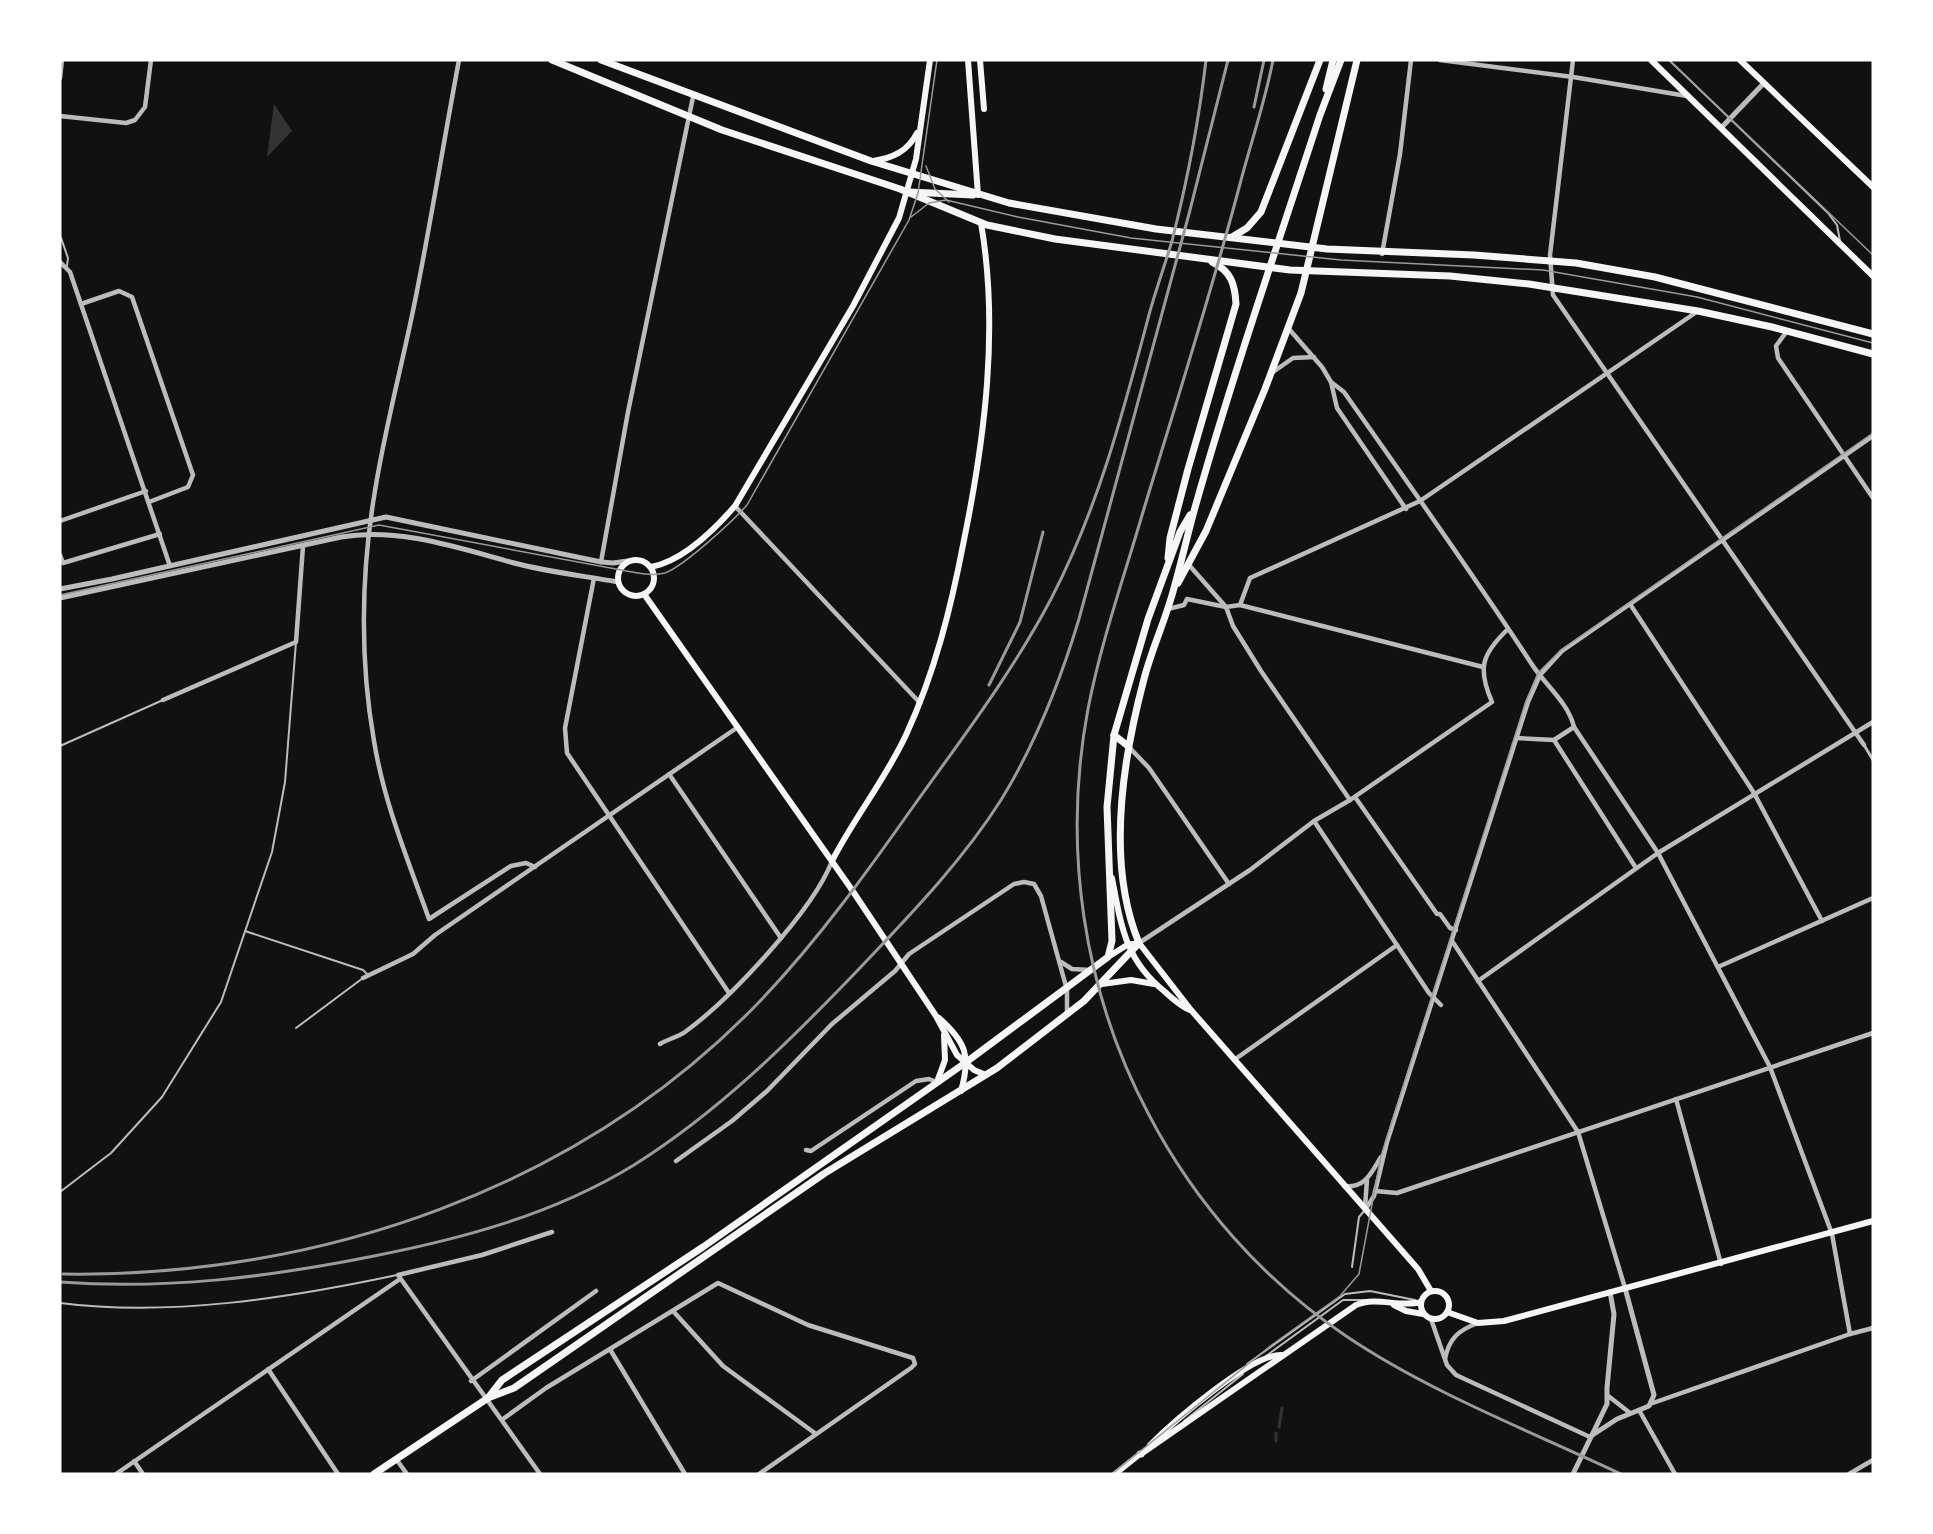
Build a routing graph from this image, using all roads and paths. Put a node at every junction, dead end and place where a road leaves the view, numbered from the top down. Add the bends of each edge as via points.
1 (62, 60) edge
2 (151, 60) edge
3 (459, 60) edge
4 (552, 60) edge
5 (601, 60) edge
6 (930, 60) edge
7 (968, 60) edge
8 (980, 60) edge
9 (1320, 60) edge
10 (1333, 60) edge
11 (1341, 60) edge
12 (1357, 60) edge
13 (1411, 60) edge
14 (1440, 60) edge
15 (1573, 60) edge
16 (1651, 60) edge
17 (1669, 60) edge
18 (1740, 60) edge
19 (1573, 77) junction
20 (60, 78) edge
21 (1764, 83) junction
22 (1689, 96) junction
23 (693, 97) junction
24 (984, 108) dead end
25 (1320, 115) junction
26 (60, 116) edge
27 (688, 116) junction
28 (1731, 118) junction
29 (1722, 127) junction
30 (919, 130) junction
31 (871, 161) junction
32 (912, 175) junction
33 (1873, 187) edge
34 (907, 192) junction
35 (981, 195) junction
36 (984, 224) junction
37 (60, 235) edge
38 (1230, 238) junction
39 (1841, 244) junction
40 (1311, 248) junction
41 (1382, 254) junction
42 (1204, 258) junction
43 (1550, 260) junction
44 (60, 262) edge
45 (66, 267) junction
46 (1305, 272) junction
47 (1873, 276) edge
48 (1553, 288) junction
49 (81, 304) junction
50 (1698, 311) junction
51 (1289, 329) junction
52 (1787, 331) junction
53 (1873, 334) edge
54 (1871, 355) edge
55 (1314, 357) junction
56 (1272, 373) junction
57 (1607, 373) junction
58 (1330, 382) junction
59 (1873, 436) edge
60 (1844, 455) junction
61 (146, 491) junction
62 (1873, 498) edge
63 (1420, 501) junction
64 (149, 502) junction
65 (1196, 505) junction
66 (735, 506) junction
67 (1407, 509) junction
68 (60, 520) edge
69 (372, 520) junction
70 (160, 534) junction
71 (370, 534) junction
72 (1723, 541) junction
73 (303, 546) junction
74 (60, 555) edge
75 (635, 560) junction
76 (601, 562) junction
77 (1189, 565) junction
78 (170, 566) junction
79 (1168, 566) junction
80 (651, 567) junction
81 (594, 578) junction
82 (618, 582) junction
83 (60, 589) edge
84 (1174, 591) junction
85 (644, 594) junction
86 (60, 598) edge
87 (1630, 604) junction
88 (1240, 605) junction
89 (1226, 607) junction
90 (1168, 609) junction
91 (1508, 629) junction
92 (296, 642) junction
93 (1483, 667) junction
94 (1540, 675) junction
95 (163, 700) joint
96 (920, 703) junction
97 (1873, 722) edge
98 (738, 727) junction
99 (1574, 727) junction
100 (1855, 732) junction
101 (1114, 735) junction
102 (1516, 738) junction
103 (1554, 740) junction
104 (1864, 745) joint
105 (60, 746) edge
106 (1128, 746) junction
107 (1873, 760) edge
108 (669, 774) junction
109 (1754, 793) junction
110 (1352, 798) junction
111 (610, 815) junction
112 (1314, 821) junction
113 (1658, 854) junction
114 (1108, 859) junction
115 (832, 861) junction
116 (535, 867) junction
117 (1636, 868) junction
118 (1229, 884) junction
119 (1873, 898) edge
120 (1822, 921) junction
121 (1456, 930) junction
122 (245, 931) junction
123 (781, 938) junction
124 (1452, 941) junction
125 (1139, 943) junction
126 (1127, 945) junction
127 (1397, 945) junction
128 (1131, 954) junction
129 (1107, 958) junction
130 (1060, 960) junction
131 (902, 964) junction
132 (1718, 968) junction
133 (1092, 970) junction
134 (366, 976) junction
135 (1478, 981) junction
136 (1102, 984) junction
137 (1156, 984) junction
138 (1067, 990) junction
139 (729, 993) junction
140 (1434, 999) junction
141 (1441, 1005) dead end
142 (1191, 1010) junction
143 (936, 1016) junction
144 (1067, 1016) junction
145 (296, 1028) dead end
146 (944, 1031) junction
147 (1873, 1033) edge
148 (660, 1044) dead end
149 (1234, 1060) junction
150 (965, 1063) junction
151 (1770, 1067) junction
152 (986, 1075) junction
153 (938, 1082) junction
154 (961, 1091) junction
155 (1676, 1099) junction
156 (1578, 1132) junction
157 (806, 1150) dead end
158 (1384, 1152) junction
159 (676, 1161) dead end
160 (1367, 1180) junction
161 (1344, 1186) junction
162 (1375, 1191) junction
163 (60, 1192) edge
164 (1365, 1209) junction
165 (1873, 1221) edge
166 (552, 1232) dead end
167 (1832, 1234) junction
168 (1721, 1264) junction
169 (1352, 1267) dead end
170 (399, 1277) junction
171 (1625, 1288) junction
172 (596, 1291) dead end
173 (1431, 1291) junction
174 (1610, 1292) junction
175 (1367, 1301) junction
176 (1421, 1301) junction
177 (60, 1303) edge
178 (1393, 1305) junction
179 (672, 1311) junction
180 (1447, 1312) junction
181 (1423, 1314) junction
182 (1431, 1319) junction
183 (1478, 1323) junction
184 (1873, 1328) edge
185 (1850, 1334) junction
186 (611, 1351) junction
187 (1281, 1355) junction
188 (1445, 1359) junction
189 (1255, 1364) junction
190 (268, 1370) junction
191 (471, 1381) junction
192 (1227, 1382) junction
193 (1607, 1395) junction
194 (488, 1398) junction
195 (1650, 1404) junction
196 (1640, 1410) junction
197 (1630, 1413) junction
198 (503, 1419) junction
199 (816, 1434) junction
200 (1589, 1439) junction
201 (1140, 1454) junction
202 (396, 1459) junction
203 (1873, 1460) edge
204 (134, 1461) junction
205 (116, 1474) edge
206 (143, 1474) edge
207 (338, 1474) edge
208 (374, 1474) edge
209 (407, 1474) edge
210 (540, 1474) edge
211 (685, 1474) edge
212 (759, 1474) edge
213 (1115, 1474) edge
214 (1573, 1474) edge
215 (1675, 1474) edge
216 (1849, 1474) edge

1 - 20 street
2 - 26 street via 145,107 135,120 126,123
3 - 69 street via 441,170 374,493
4 - 27 main road
5 - 23 main road
6 - 30 main road
7 - 35 main road
8 - 24 main road
9 - 38 main road via 1261,212 1247,228
10 - 25 main road
11 - 25 main road
12 - 40 main road
13 - 41 street via 1400,154
14 - 19 street
15 - 19 street
16 - 22 main road
17 - 28 lane
18 - 21 main road
19 - 22 street
19 - 43 street
21 - 28 street
21 - 33 main road
22 - 29 main road
23 - 27 street
23 - 31 main road
25 - 65 main road
27 - 34 main road
27 - 76 street
28 - 29 street
28 - 39 lane via 1828,213 1837,225
29 - 39 main road
30 - 31 main road via 908,147 892,157
30 - 32 main road
31 - 32 main road
32 - 34 main road
32 - 35 main road
34 - 35 main road
34 - 36 main road
34 - 66 main road via 895,228 853,306
35 - 38 main road via 1088,219
36 - 42 main road via 1055,239
36 - 96 main road via 988,341 980,455 950,615
37 - 45 lane via 68,258
38 - 40 main road
39 - 47 main road
40 - 41 main road
40 - 46 main road
41 - 43 main road
42 - 46 main road
42 - 79 main road via 1230,275 1236,304 1170,538
43 - 48 street
43 - 53 main road via 1646,275
44 - 45 street
45 - 49 street
46 - 48 main road via 1450,276
46 - 51 main road
48 - 50 main road
48 - 57 street via 1559,306
49 - 61 street
49 - 64 street via 124,291 132,297 142,326 193,475 188,487
50 - 52 main road
50 - 57 street
51 - 55 street
51 - 56 main road
52 - 54 main road
52 - 60 street via 1776,344 1778,358
55 - 56 street via 1293,358
55 - 58 street
56 - 77 main road
57 - 63 street
57 - 72 street
58 - 63 street via 1344,392
58 - 67 street via 1337,408
59 - 60 street
60 - 62 street
60 - 72 street
61 - 64 street
61 - 68 street
63 - 67 street
63 - 91 street
64 - 70 street
65 - 79 main road via 1180,532
65 - 84 main road
66 - 80 main road via 683,552
66 - 96 street
67 - 88 street via 1250,578
69 - 71 street
69 - 76 street via 399,519
69 - 78 street
70 - 74 street via 63,563
70 - 78 street
71 - 73 street
71 - 81 street via 389,534
71 - 116 street via 365,661 374,740 393,820 429,919 511,866 526,863
72 - 87 street
72 - 100 street
73 - 86 street
73 - 92 street
75 - 76 street
75 - 80 main road
75 - 82 main road via 620,571
77 - 84 main road
77 - 89 street
78 - 83 street
79 - 101 main road via 1134,660
80 - 85 main road via 654,580
81 - 82 street
81 - 111 street via 563,738 567,753
82 - 85 main road via 629,595
84 - 90 main road
85 - 98 main road
87 - 94 street via 1562,651
87 - 109 street
88 - 89 street
88 - 93 street
89 - 90 street via 1187,599 1184,606
89 - 110 street via 1261,671
90 - 106 main road via 1144,678
91 - 93 street via 1492,644
91 - 94 street
92 - 95 street
92 - 122 lane via 285,783 272,852
93 - 110 street via 1492,702
94 - 99 street
94 - 102 street
95 - 105 lane
96 - 115 main road via 896,754
97 - 100 street
98 - 108 street
98 - 115 main road
99 - 103 street
99 - 113 street
100 - 104 street
100 - 109 street
101 - 106 main road
101 - 114 main road via 1108,778
102 - 103 street
102 - 121 street
103 - 117 street
104 - 107 street
106 - 118 street via 1149,768
106 - 125 main road via 1123,854
108 - 111 street
108 - 123 street
109 - 113 street
109 - 120 street
110 - 112 street
110 - 121 street via 1437,914
111 - 116 street
111 - 139 street
112 - 118 street
112 - 127 street
113 - 117 street
113 - 132 street
114 - 126 main road
114 - 129 main road via 1112,941
115 - 123 street via 828,874
115 - 131 main road
116 - 134 street via 413,954
117 - 135 street
118 - 125 street
119 - 120 street
120 - 132 street
121 - 124 street
122 - 134 lane via 363,970
122 - 163 lane via 221,1002 162,1097 111,1153
123 - 139 street
124 - 135 street
124 - 140 street
125 - 126 main road
125 - 128 main road
125 - 142 main road
126 - 128 main road
126 - 129 main road
127 - 140 street
127 - 149 street
128 - 136 main road
128 - 137 main road
129 - 133 main road
130 - 131 street via 1041,896 1034,884 1024,882 1014,884 928,941
130 - 133 street via 1072,969
130 - 138 street
131 - 143 main road
131 - 159 street via 832,1024 745,1110
132 - 151 street
133 - 138 main road
134 - 145 lane
135 - 156 street
136 - 137 main road
136 - 144 main road
137 - 142 main road
138 - 144 street
138 - 150 main road
139 - 148 street via 686,1031
140 - 141 street
140 - 158 street
142 - 149 main road
143 - 146 main road
143 - 150 main road via 954,1031 966,1050
144 - 152 main road
146 - 150 main road
146 - 153 main road via 945,1060
147 - 151 street
149 - 161 main road
150 - 152 main road
150 - 153 main road
150 - 154 main road
151 - 155 street
151 - 167 street
152 - 154 main road
153 - 157 street via 916,1081 811,1151
153 - 194 main road via 703,1247 502,1380
154 - 194 main road via 825,1173 514,1388
155 - 156 street
155 - 168 street
156 - 162 street via 1397,1192
156 - 171 street
158 - 160 street
158 - 162 street
160 - 161 street via 1360,1185
160 - 164 street
161 - 164 main road
162 - 164 street
164 - 169 lane via 1359,1217
164 - 173 main road via 1418,1269
165 - 167 main road
166 - 170 street
167 - 168 main road
167 - 185 street
168 - 171 main road
170 - 177 lane via 253,1299 163,1307
170 - 190 street
170 - 191 street
171 - 174 main road
171 - 195 street via 1653,1386
172 - 191 street
173 - 176 main road
173 - 180 main road via 1446,1296
174 - 183 main road via 1504,1321
174 - 193 street via 1614,1314
175 - 178 main road
175 - 187 main road
175 - 189 lane via 1343,1300
176 - 178 main road
176 - 181 main road
176 - 192 lane via 1370,1291 1340,1296
178 - 181 main road
179 - 186 street
179 - 199 street via 723,1366
179 - 199 street via 718,1283 808,1325 913,1358 915,1364
180 - 182 main road via 1439,1319
180 - 183 main road
181 - 182 main road
182 - 188 street
183 - 188 street via 1453,1337
184 - 185 street
185 - 195 street
186 - 198 street via 546,1388
186 - 211 street
187 - 189 main road
187 - 201 main road
188 - 200 street via 1456,1375
189 - 192 main road
189 - 201 lane
190 - 204 street
190 - 207 street
191 - 194 street
192 - 201 main road
193 - 197 street
193 - 200 street via 1604,1414
194 - 198 street
194 - 202 main road
195 - 196 street
196 - 197 street
196 - 215 street
197 - 200 street
198 - 210 street
199 - 212 street
200 - 214 street
201 - 213 main road
202 - 208 main road
202 - 209 street
203 - 216 street
204 - 205 street
204 - 206 street

